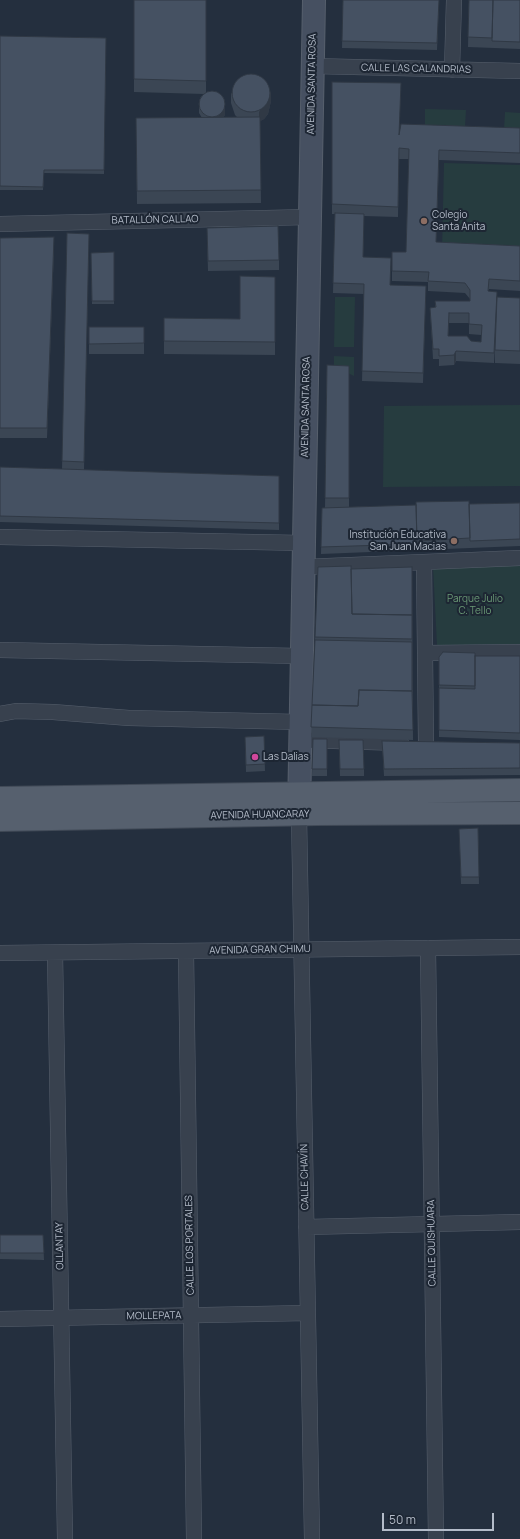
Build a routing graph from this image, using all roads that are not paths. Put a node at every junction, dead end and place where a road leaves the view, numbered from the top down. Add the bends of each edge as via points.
1 (314, 0) edge
2 (454, 0) edge
3 (312, 66) junction
4 (452, 70) junction
5 (520, 71) edge
6 (310, 217) junction
7 (0, 224) edge
8 (0, 537) edge
9 (304, 543) junction
10 (520, 558) edge
11 (424, 562) junction
12 (303, 567) junction
13 (0, 650) edge
14 (520, 652) edge
15 (425, 653) junction
16 (301, 656) junction
17 (0, 714) edge
18 (300, 731) junction
19 (520, 790) edge
20 (299, 792) junction
21 (0, 798) edge
22 (520, 813) edge
23 (299, 815) junction
24 (0, 820) edge
25 (520, 947) edge
26 (428, 948) junction
27 (301, 949) junction
28 (186, 951) junction
29 (55, 952) junction
30 (0, 953) edge
31 (520, 1222) edge
32 (432, 1224) junction
33 (306, 1227) junction
34 (308, 1313) junction
35 (191, 1315) junction
36 (61, 1317) junction
37 (0, 1319) edge
38 (65, 1539) edge
39 (194, 1539) edge
40 (312, 1539) edge
41 (436, 1539) edge

1 - 3 street, AVENIDA SANTA ROSA
2 - 4 street
3 - 4 street, CALLE LAS CALANDRIAS
3 - 6 street, AVENIDA SANTA ROSA
4 - 5 street, CALLE LAS CALANDRIAS
6 - 7 street, BATALLÓN CALLAO
6 - 9 street, AVENIDA SANTA ROSA
8 - 9 street
9 - 12 street, AVENIDA SANTA ROSA
10 - 11 street
11 - 12 street
11 - 15 street
12 - 16 street, AVENIDA SANTA ROSA
13 - 16 street
14 - 15 street
15 - 18 street via 432,744
16 - 18 street, AVENIDA SANTA ROSA
17 - 18 street via 16,711 53,712
18 - 20 street, AVENIDA SANTA ROSA
19 - 20 main road
20 - 21 main road
20 - 23 street, AVENIDA SANTA ROSA
22 - 23 main road, AVENIDA HUANCARAY
23 - 24 main road, AVENIDA HUANCARAY
23 - 27 street, CALLE CHAVÍN
25 - 26 street, AVENIDA GRAN CHIMU
26 - 27 street, AVENIDA GRAN CHIMU
26 - 32 street, CALLE QUISHUARA
27 - 28 street, AVENIDA GRAN CHIMU
27 - 33 street, CALLE CHAVÍN
28 - 29 street, AVENIDA GRAN CHIMU
28 - 35 street, CALLE LOS PORTALES
29 - 30 street, AVENIDA GRAN CHIMU
29 - 36 street, OLLANTAY
31 - 32 street
32 - 33 street
32 - 41 street, CALLE QUISHUARA
33 - 34 street, CALLE CHAVÍN
34 - 35 street, MOLLEPATA
34 - 40 street, CALLE CHAVÍN
35 - 36 street, MOLLEPATA
35 - 39 street, CALLE LOS PORTALES
36 - 37 street, MOLLEPATA
36 - 38 street, OLLANTAY

